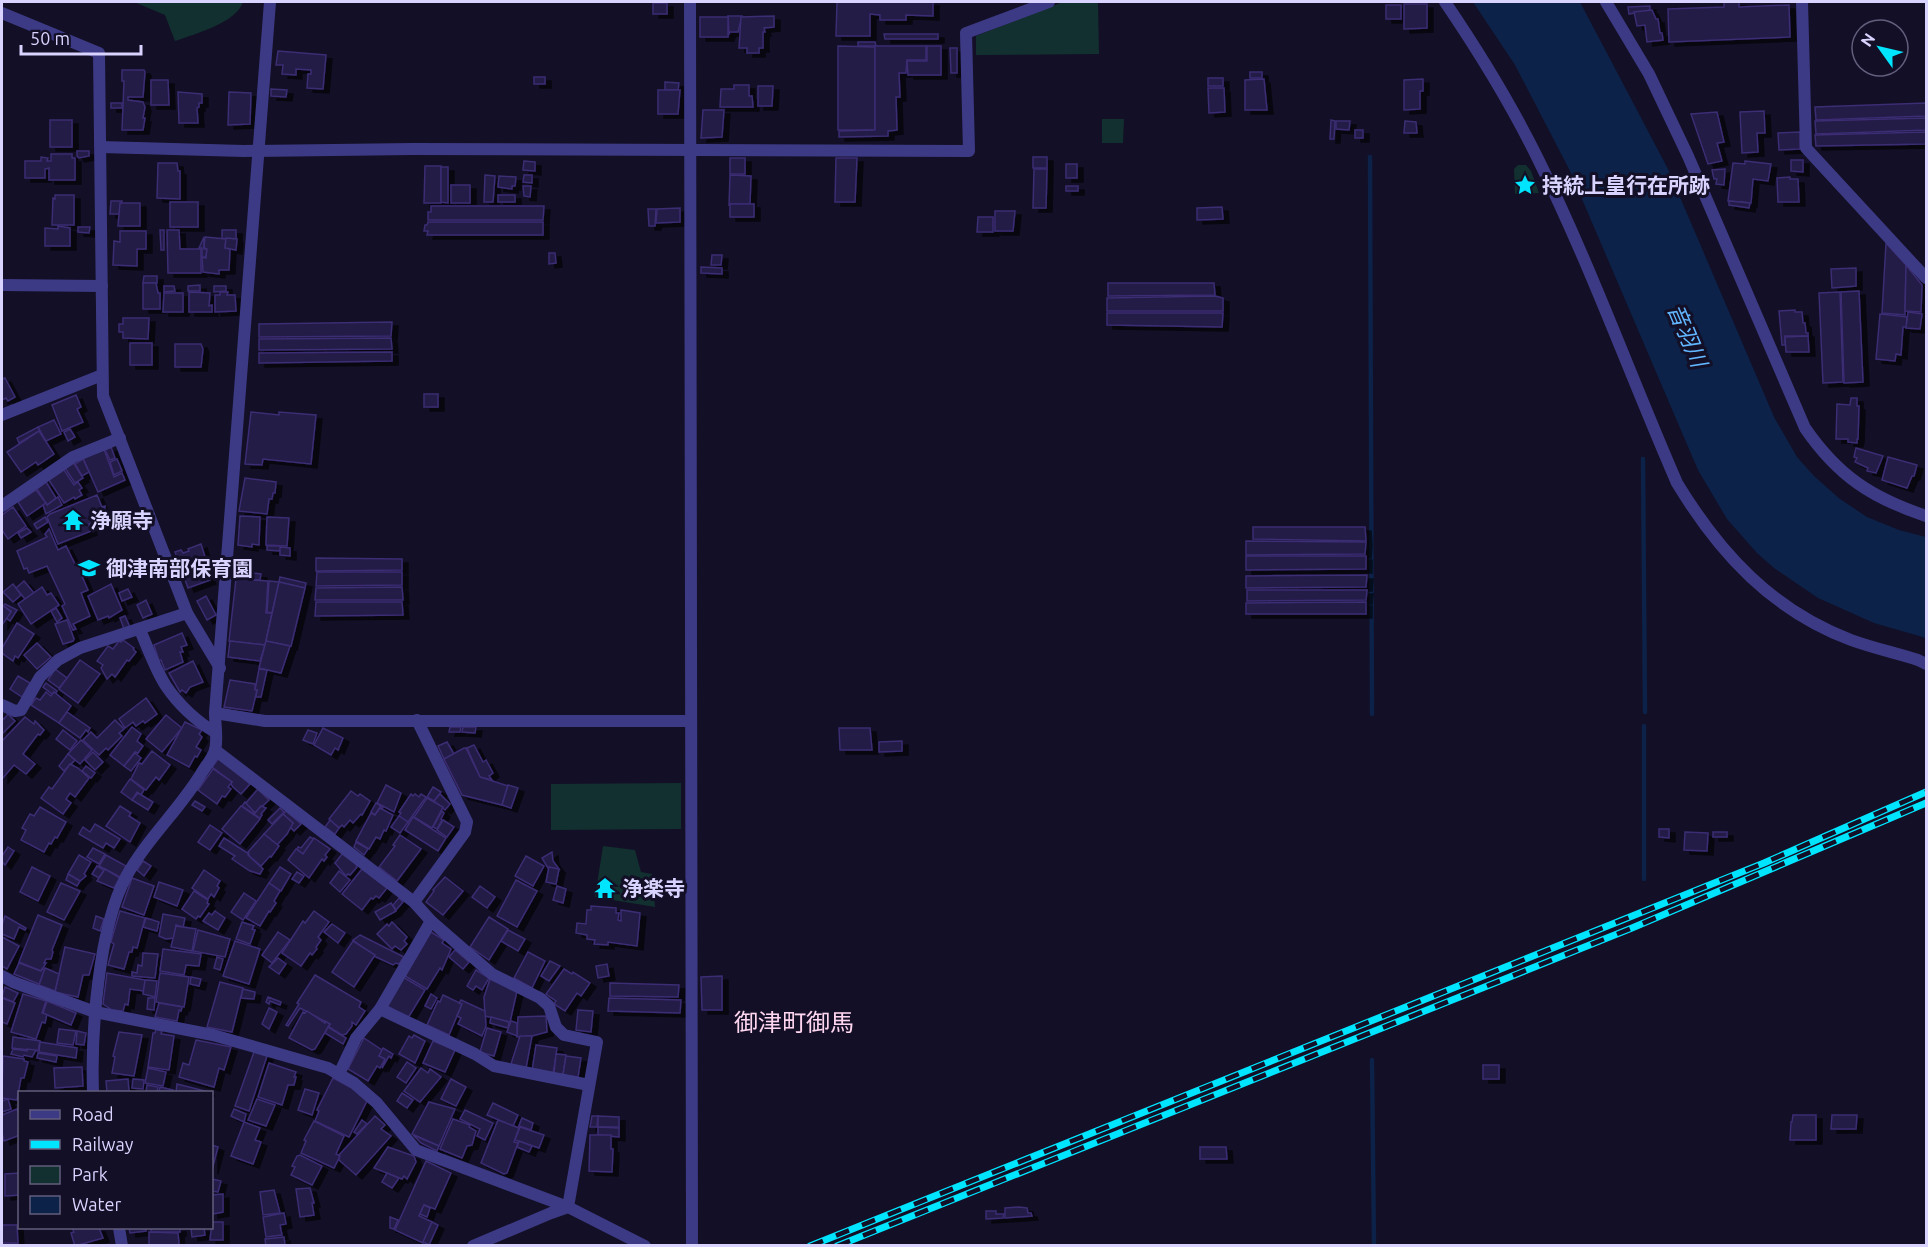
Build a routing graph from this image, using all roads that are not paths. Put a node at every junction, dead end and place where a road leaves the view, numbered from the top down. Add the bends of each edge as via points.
1 (270, 2) edge
2 (690, 2) edge
3 (1049, 2) edge
4 (1445, 2) edge
5 (1606, 2) edge
6 (1802, 2) edge
7 (2, 13) edge
8 (101, 147) junction
9 (691, 150) junction
10 (258, 151) junction
11 (1926, 278) edge
12 (2, 285) edge
13 (102, 286) junction
14 (102, 375) junction
15 (2, 415) edge
16 (120, 438) junction
17 (2, 506) edge
18 (1926, 516) edge
19 (187, 613) junction
20 (140, 630) junction
21 (1926, 664) edge
22 (220, 668) junction
23 (2, 705) edge
24 (215, 713) junction
25 (417, 720) junction
26 (691, 721) junction
27 (215, 732) junction
28 (215, 750) junction
29 (414, 902) junction
30 (431, 921) junction
31 (2, 976) edge
32 (380, 1009) junction
33 (95, 1012) junction
34 (339, 1074) junction
35 (590, 1085) junction
36 (93, 1091) edge
37 (568, 1208) junction
38 (119, 1229) edge
39 (122, 1245) edge
40 (473, 1245) edge
41 (645, 1245) edge
42 (692, 1245) edge

1 - 10 street
2 - 9 street
3 - 9 street via 966,33 969,151
4 - 21 street via 1506,97 1538,157 1677,483 1698,519 1746,573 1779,601 1851,640
5 - 18 street via 1648,74 1688,156 1805,428 1819,448 1854,481 1892,504
6 - 11 street via 1806,148
7 - 8 street via 99,53
8 - 10 street
8 - 13 street
9 - 10 street
9 - 26 street
10 - 22 street
12 - 13 street
13 - 14 street
14 - 15 street
14 - 16 street via 104,396
16 - 17 street via 73,457
16 - 19 street
19 - 20 street
19 - 22 street
20 - 23 street via 80,648 58,660 40,677 21,710
20 - 27 street via 166,687 204,726
22 - 24 street
24 - 25 street via 265,721
24 - 27 street
25 - 26 street
25 - 29 street via 467,822 465,832
26 - 42 street
27 - 28 street
28 - 29 street
28 - 33 street via 186,798 125,879 107,934
29 - 30 street
30 - 32 street
30 - 35 street via 492,974 540,998 549,1006 556,1027 564,1035 597,1042
31 - 33 street
32 - 34 street via 356,1038
32 - 35 street via 494,1066
33 - 34 street via 213,1035
33 - 36 street
34 - 37 street via 376,1103 416,1150
35 - 37 street
37 - 40 street
37 - 41 street
38 - 39 street

